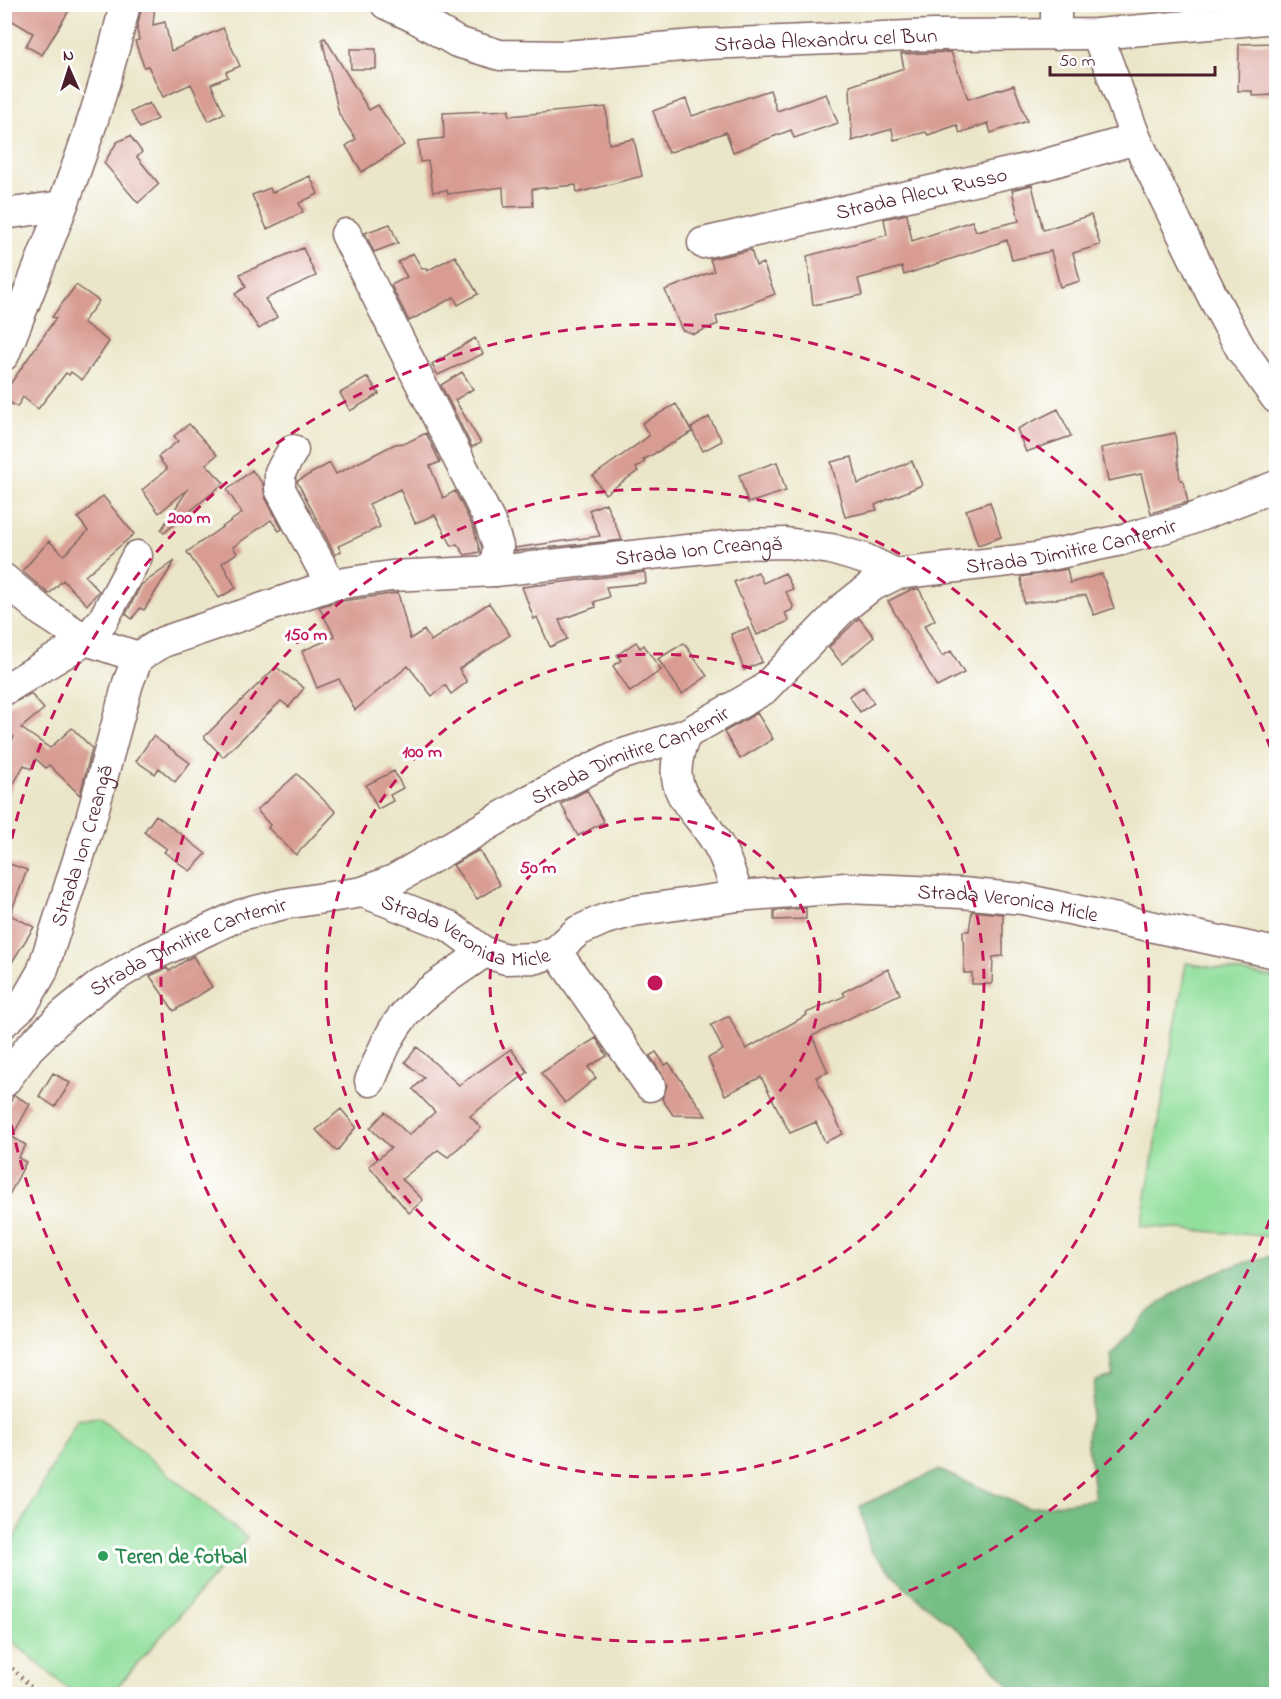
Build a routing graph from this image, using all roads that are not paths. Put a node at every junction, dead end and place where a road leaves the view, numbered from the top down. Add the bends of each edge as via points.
1 (124, 4) edge
2 (386, 4) edge
3 (1056, 4) edge
4 (1276, 18) edge
5 (1097, 34) junction
6 (1056, 35) junction
7 (1136, 139) junction
8 (62, 206) junction
9 (4, 214) edge
10 (346, 234) dead end
11 (703, 243) dead end
12 (4, 356) edge
13 (1276, 398) edge
14 (293, 450) dead end
15 (1276, 486) edge
16 (136, 556) dead end
17 (495, 571) junction
18 (896, 574) junction
19 (4, 579) edge
20 (331, 585) junction
21 (86, 640) junction
22 (138, 657) junction
23 (4, 690) edge
24 (686, 734) junction
25 (363, 892) junction
26 (738, 896) junction
27 (556, 951) junction
28 (484, 952) junction
29 (1276, 953) edge
30 (4, 1022) edge
31 (370, 1081) dead end
32 (4, 1082) edge
33 (650, 1086) dead end

1 - 8 street via 101,100
2 - 6 street, Strada Alexandru cel Bun via 457,42 500,55 565,56 706,44 934,35
3 - 6 street
4 - 5 street, Strada Alexandru cel Bun
5 - 6 street, Strada Alexandru cel Bun
5 - 7 street
7 - 11 street, Strada Alecu Russo via 1043,165
7 - 13 street via 1212,296 1241,349
8 - 9 street
8 - 12 street
10 - 17 street via 490,522 498,546
14 - 20 street via 280,471 280,489
15 - 18 street, Strada Dimitire Cantemir via 1184,522 1121,540 1036,558
16 - 21 street via 103,620
17 - 18 street, Strada Ion Creangă via 742,544 786,543 831,549
17 - 20 street, Strada Ion Creangă via 392,576
18 - 24 street, Strada Dimitire Cantemir via 870,587 841,610 763,690
19 - 21 street via 43,612
20 - 22 street, Strada Ion Creangă via 163,642
21 - 22 street
21 - 23 street
22 - 30 street, Strada Ion Creangă via 42,972 23,1005
24 - 25 street, Strada Dimitire Cantemir via 614,757 532,799 394,880
24 - 26 street via 676,755 676,778 685,801 722,852
25 - 28 street, Strada Veronica Micle via 448,926
25 - 32 street, Strada Dimitire Cantemir via 240,915 143,960 100,985 65,1013 29,1048
26 - 27 street, Strada Veronica Micle via 604,919 578,932
26 - 29 street, Strada Veronica Micle via 846,888 1023,899
27 - 28 street, Strada Veronica Micle via 537,958 506,959
27 - 33 street
28 - 31 street via 429,991 401,1019

